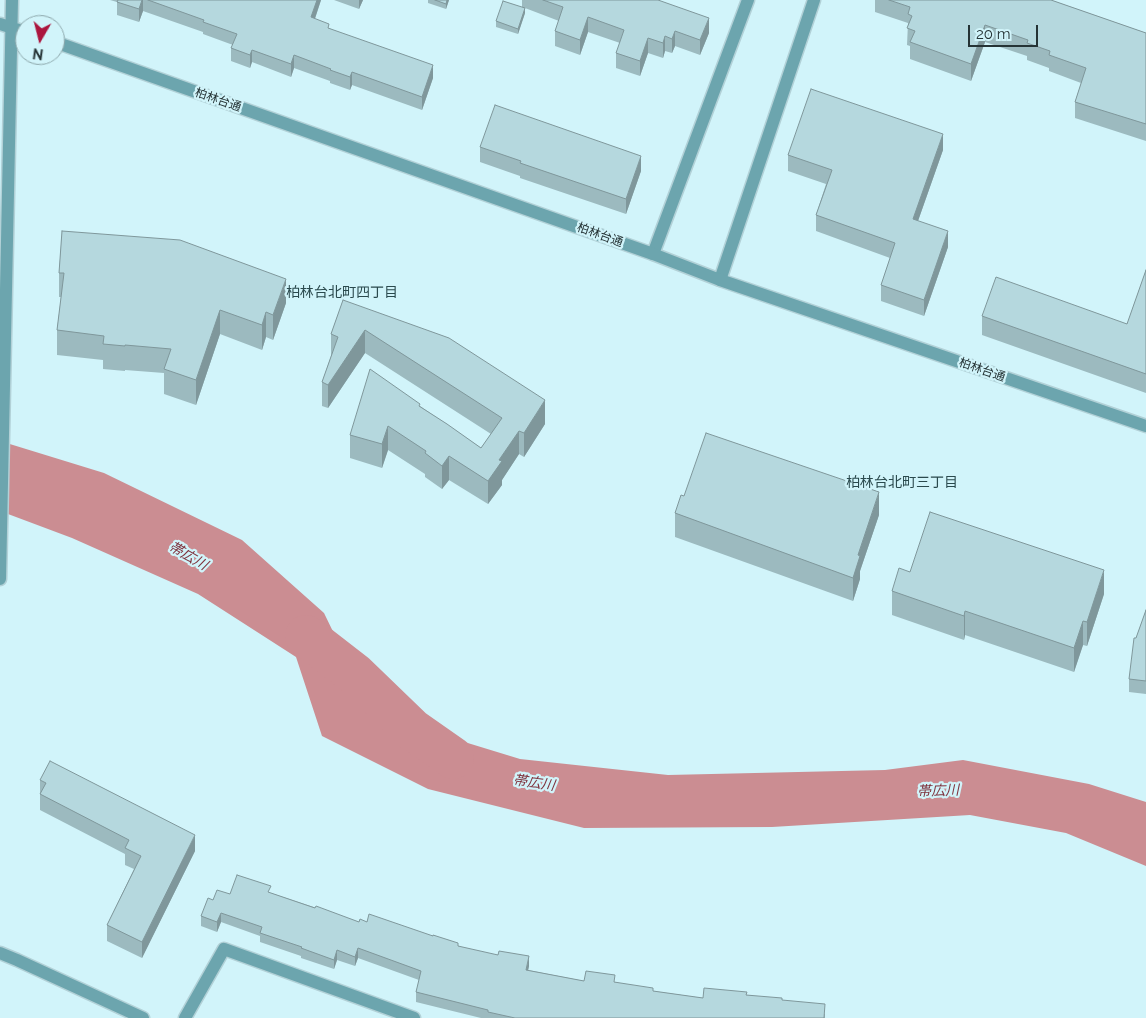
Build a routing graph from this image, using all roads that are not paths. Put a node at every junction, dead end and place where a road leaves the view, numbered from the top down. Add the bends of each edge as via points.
1 (12, 0) edge
2 (748, 0) edge
3 (814, 0) edge
4 (5, 25) edge
5 (65, 46) edge
6 (653, 254) junction
7 (720, 280) junction
8 (1146, 426) edge
9 (0, 579) edge
10 (0, 954) edge
11 (143, 1018) edge
12 (185, 1018) edge
13 (414, 1018) edge

1 - 4 street
2 - 6 street
3 - 7 street
4 - 9 street via 5,347
5 - 6 street, 柏林台通
6 - 7 street, 柏林台通
7 - 8 street, 柏林台通
10 - 11 street
12 - 13 street via 224,949

